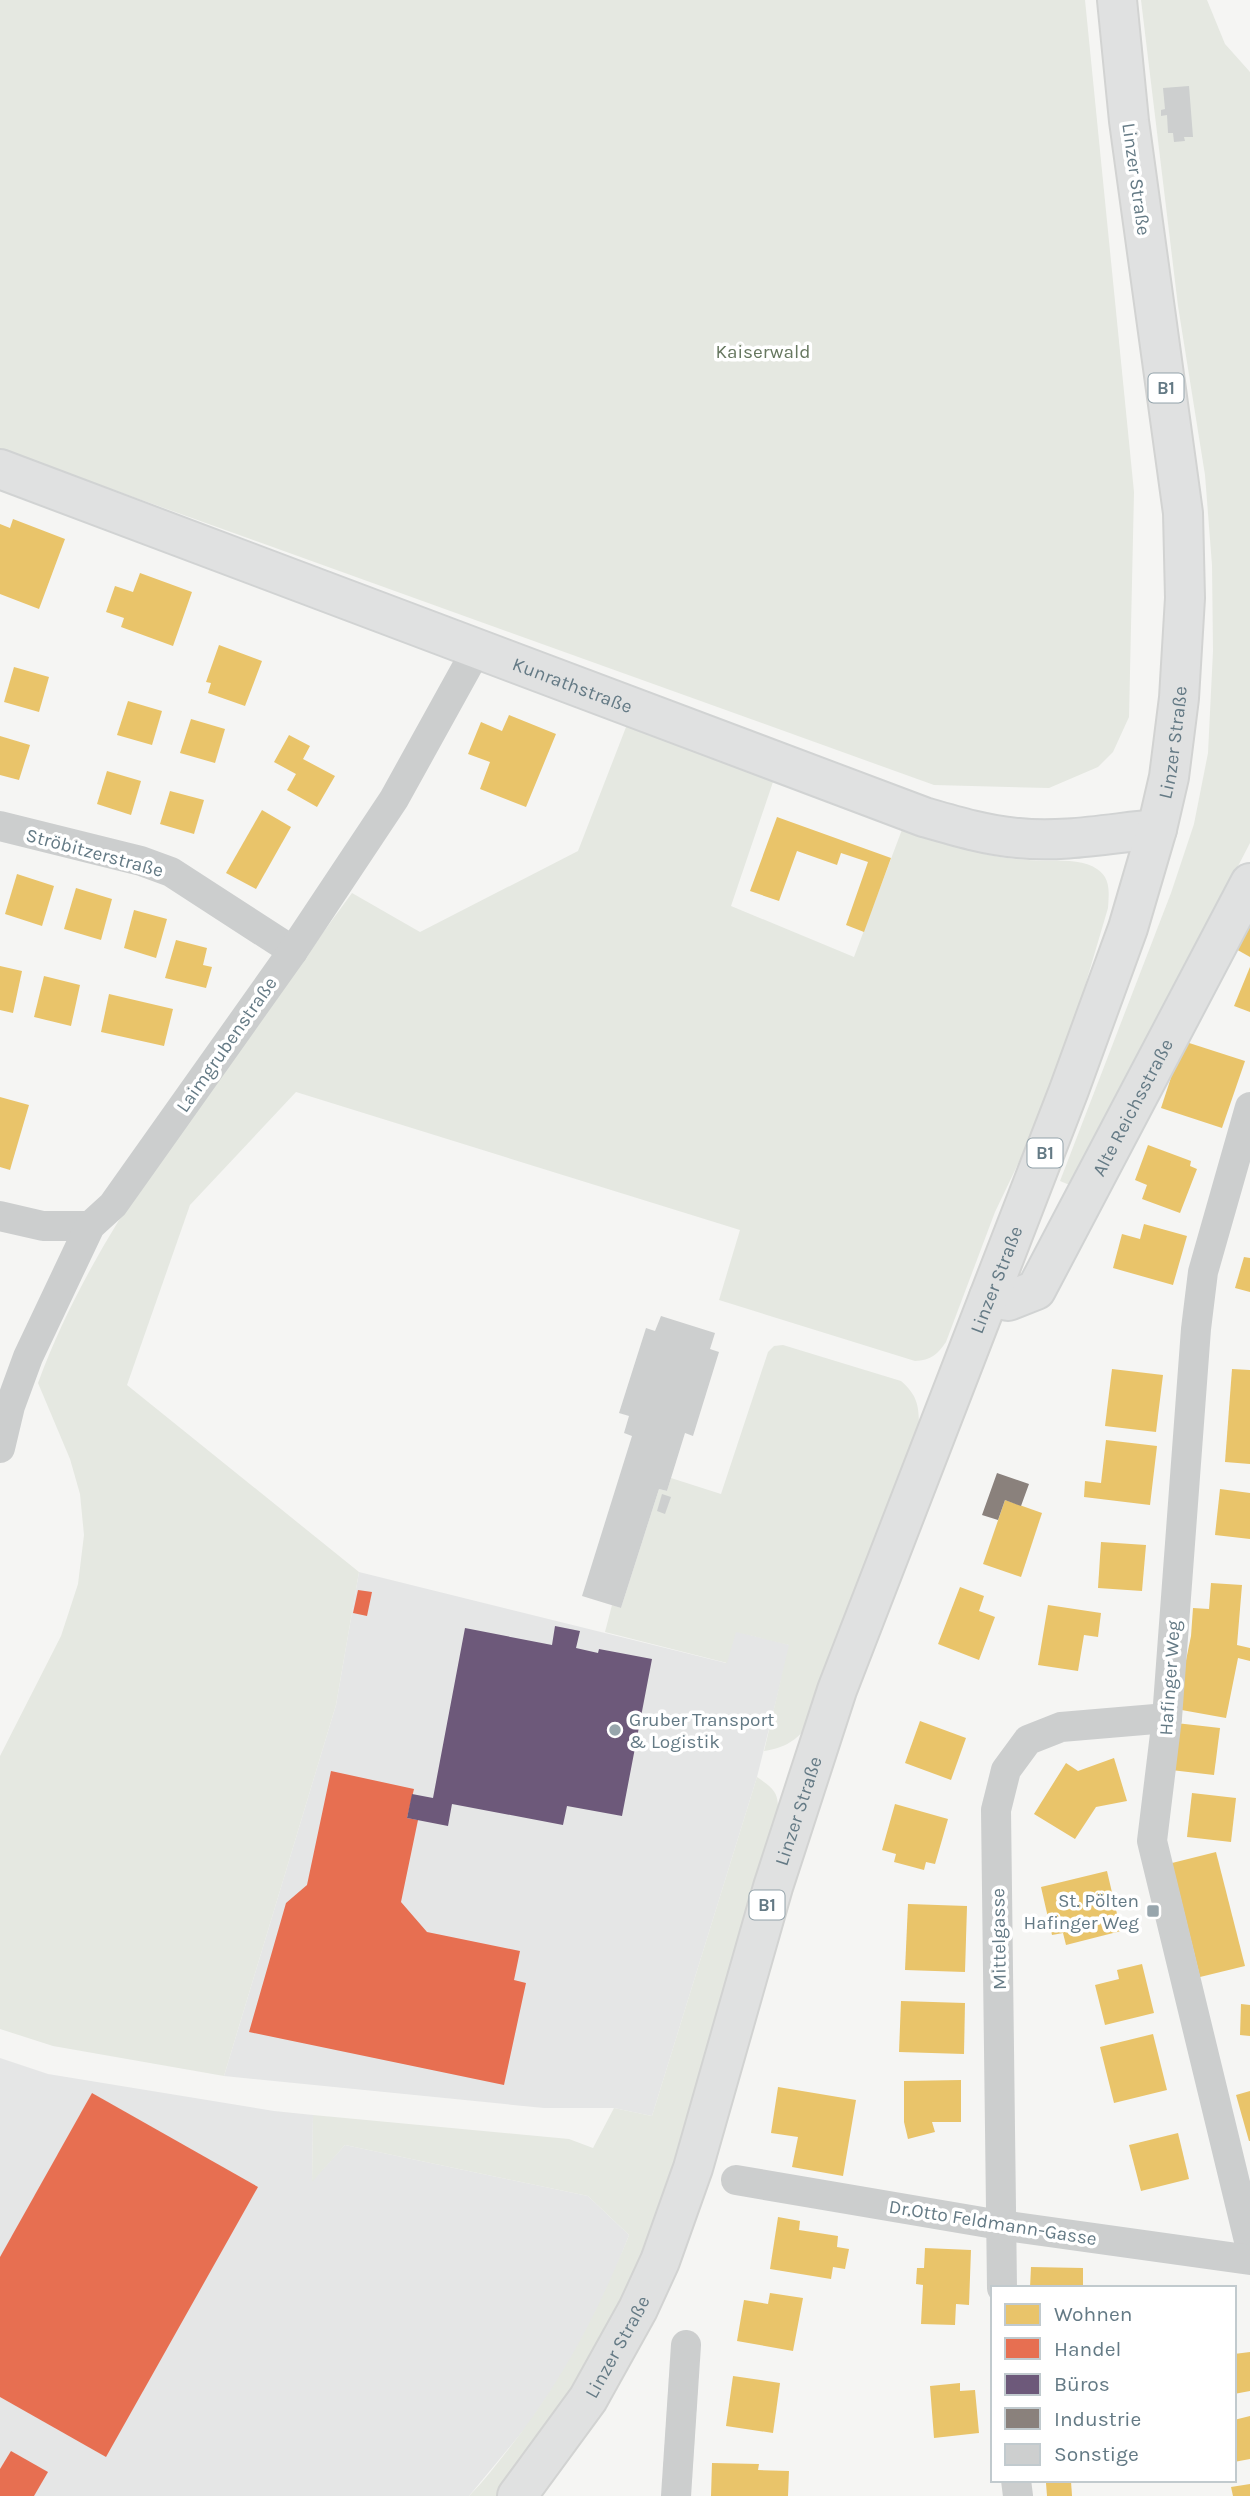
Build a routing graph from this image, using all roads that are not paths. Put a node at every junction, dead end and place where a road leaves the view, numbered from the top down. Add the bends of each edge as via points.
1 (1117, 0) edge
2 (0, 470) edge
3 (477, 649) junction
4 (0, 826) edge
5 (1157, 829) junction
6 (1250, 883) edge
7 (293, 951) junction
8 (1250, 1107) edge
9 (0, 1216) edge
10 (90, 1226) junction
11 (989, 1297) junction
12 (0, 1448) edge
13 (1167, 1717) junction
14 (736, 2180) dead end
15 (1000, 2225) junction
16 (1250, 2245) edge
17 (1250, 2260) edge
18 (1002, 2286) edge
19 (686, 2345) dead end
20 (517, 2496) edge
21 (676, 2496) edge

1 - 5 main road, Linzer Straße / B1 via 1129,121 1183,513 1185,597 1179,698
2 - 3 main road, Kunrathstraße
3 - 5 main road, Kunrathstraße via 924,817 973,831 1034,838
3 - 7 street, Laimgrubenstraße via 394,799
4 - 7 street, Ströbitzerstraße via 171,872
5 - 11 main road, Linzer Straße / B1 via 1099,1008
6 - 11 main road, Alte Reichsstraße via 1036,1290 1008,1301
7 - 10 street, Laimgrubenstraße via 113,1205
8 - 13 street, Hafinger Weg via 1203,1272
9 - 10 street via 43,1226
10 - 12 street, Laimgrubenstraße via 28,1357
11 - 20 main road, Linzer Straße / B1 via 807,1776 693,2168 660,2261 588,2399
13 - 15 street, Mittelgasse via 1061,1727 1028,1740 1006,1770 996,1810
13 - 16 street, Hafinger Weg via 1152,1841
14 - 15 street, Dr.Otto Feldmann-Gasse
15 - 17 street, Dr.Otto Feldmann-Gasse
15 - 18 street, Mittelgasse
19 - 21 street

